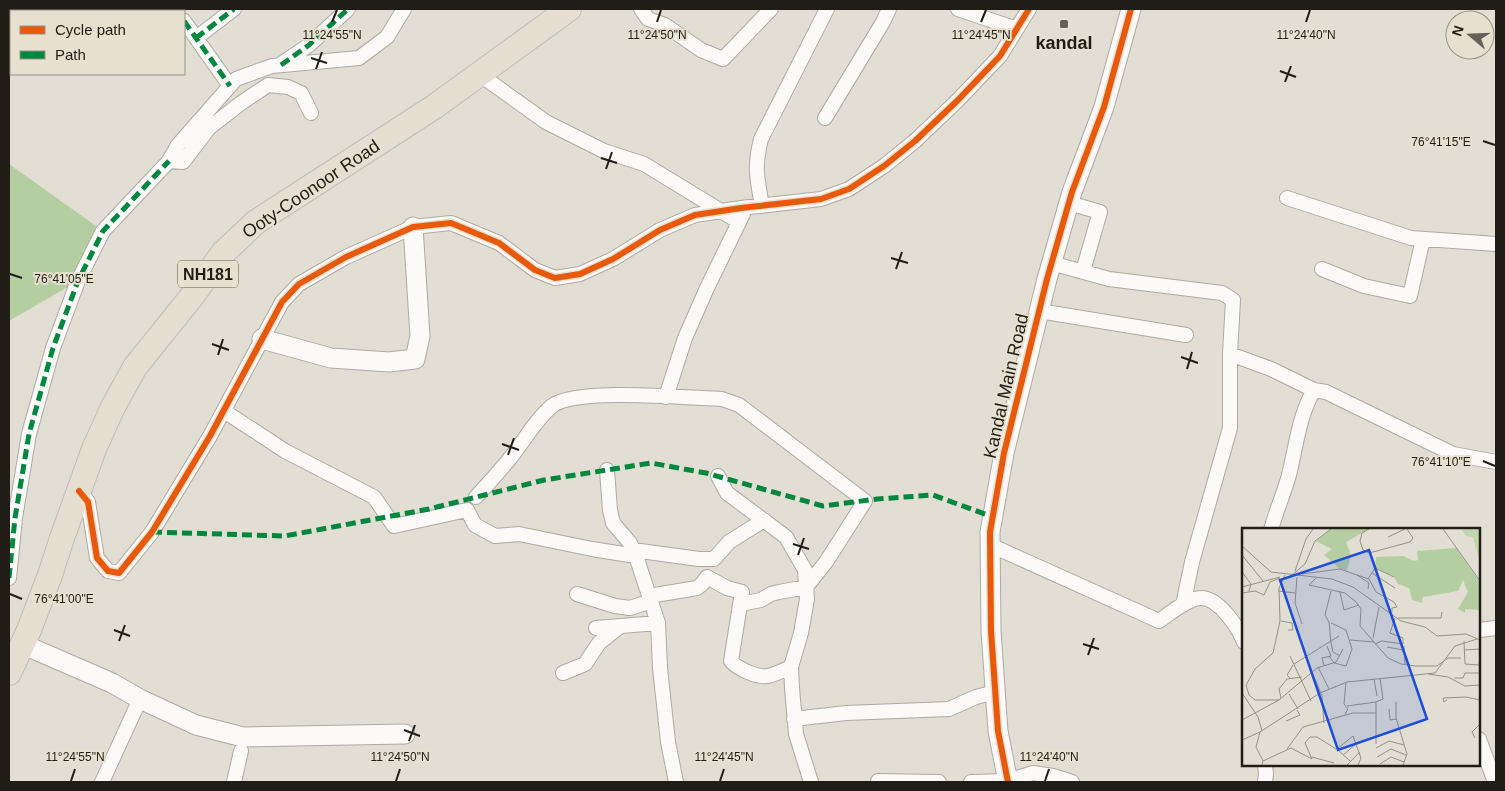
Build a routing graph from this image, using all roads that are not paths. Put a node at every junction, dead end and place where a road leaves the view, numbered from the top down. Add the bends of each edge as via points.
1 (234, 9) edge
2 (348, 9) edge
3 (404, 9) edge
4 (569, 9) edge
5 (641, 9) edge
6 (771, 9) edge
7 (827, 9) edge
8 (889, 9) edge
9 (958, 9) edge
10 (1029, 9) edge
11 (1131, 9) edge
12 (185, 22) edge
13 (1017, 29) junction
14 (196, 38) junction
15 (281, 65) junction
16 (479, 74) junction
17 (230, 86) junction
18 (310, 113) dead end
19 (826, 118) dead end
20 (169, 162) junction
21 (1287, 198) dead end
22 (1069, 203) junction
23 (762, 206) junction
24 (746, 207) junction
25 (722, 210) junction
26 (739, 222) junction
27 (413, 227) junction
28 (1423, 239) junction
29 (1496, 244) edge
30 (1051, 263) junction
31 (1322, 269) dead end
32 (1083, 271) junction
33 (1039, 311) junction
34 (1186, 335) dead end
35 (262, 339) junction
36 (1230, 354) junction
37 (1314, 390) junction
38 (666, 397) junction
39 (224, 411) junction
40 (1496, 462) edge
41 (606, 470) dead end
42 (718, 476) dead end
43 (79, 491) junction
44 (476, 497) dead end
45 (764, 520) junction
46 (1272, 528) edge
47 (990, 545) junction
48 (634, 553) junction
49 (9, 578) edge
50 (806, 587) junction
51 (576, 594) dead end
52 (650, 599) junction
53 (740, 604) junction
54 (1182, 605) junction
55 (658, 623) junction
56 (618, 627) junction
57 (596, 628) dead end
58 (1496, 628) edge
59 (1480, 630) edge
60 (1242, 638) edge
61 (22, 644) junction
62 (792, 666) junction
63 (9, 673) edge
64 (562, 673) dead end
65 (995, 692) junction
66 (140, 699) junction
67 (794, 718) junction
68 (405, 734) dead end
69 (1480, 742) edge
70 (241, 751) dead end
71 (1265, 766) edge
72 (878, 781) edge
73 (102, 782) edge
74 (234, 782) edge
75 (676, 782) edge
76 (811, 782) edge
77 (938, 782) edge
78 (971, 782) edge
79 (1008, 782) edge
80 (1072, 782) edge
81 (1265, 782) edge
82 (1495, 782) edge

1 - 14 street
2 - 15 street via 309,45
3 - 15 street via 386,37 359,58
4 - 16 highway, Ooty-Coonoor Road / NH181
5 - 6 street via 648,19 665,25 700,50 723,59
7 - 23 street via 762,139 756,170
8 - 19 street
9 - 13 street
10 - 13 street
11 - 22 street, Kandal Main Road via 1104,106
12 - 14 street
13 - 23 street via 1000,56 915,141 884,166 849,188 821,199
14 - 17 street
15 - 17 street via 236,79
16 - 25 street via 546,122 604,150 644,164
16 - 43 highway, Ooty-Coonoor Road / NH181 via 434,107 256,222 222,253 135,367 94,449
17 - 20 street via 178,145
18 - 20 street via 301,92 268,85 209,128 183,162
20 - 49 street via 103,231 78,281 29,434
21 - 28 street via 1411,238
22 - 30 street, Kandal Main Road
22 - 32 street via 1100,212
23 - 24 street
24 - 25 street
24 - 26 street
25 - 26 street
25 - 27 street via 695,215 660,230 613,260 580,274 555,278 535,270 499,243 451,223
26 - 38 street via 685,338
27 - 35 street via 346,257 299,284 282,302
27 - 35 street via 420,336 416,359 389,362 331,358
28 - 29 street
28 - 31 street via 1410,296 1364,286
30 - 32 street
30 - 33 street, Kandal Main Road
32 - 36 street via 1109,278 1222,293 1233,300
33 - 34 street
33 - 47 street, Kandal Main Road via 1004,453
35 - 39 street
36 - 37 street
36 - 54 street via 1230,428
37 - 40 street via 1326,392 1453,454
37 - 46 street via 1304,412
38 - 44 street via 597,396 572,398 553,405
38 - 50 street via 722,399 739,406 865,500 826,562
39 - 43 street via 152,532 119,573 108,571 97,558 88,502
39 - 48 street via 285,450 374,497 394,526 467,510 476,525 495,536 519,534 592,549
41 - 48 street via 613,523
42 - 45 street via 727,492
43 - 61 highway, Ooty-Coonoor Road / NH181
45 - 48 street via 729,542 714,559
45 - 50 street via 786,537 805,570
47 - 54 street via 1159,621
47 - 65 street, Kandal Main Road
48 - 52 street
50 - 53 street
50 - 62 street via 807,599
51 - 52 street via 630,608
52 - 53 street via 697,588 707,577 742,592
52 - 55 street
53 - 62 street via 731,661 735,666 762,676 770,676
54 - 60 street via 1199,598 1208,599 1225,612
55 - 56 street
55 - 75 street via 668,742
56 - 57 street
56 - 64 street via 599,643 584,664
58 - 59 street
61 - 63 highway, Ooty-Coonoor Road / NH181
61 - 66 street via 112,683
62 - 67 street
65 - 67 street via 949,709
65 - 79 street, Kandal Main Road
66 - 68 street via 196,725 243,737
66 - 73 street
67 - 76 street
69 - 82 street
70 - 74 street
71 - 81 street
72 - 77 street
78 - 79 street
79 - 80 street via 1033,773

